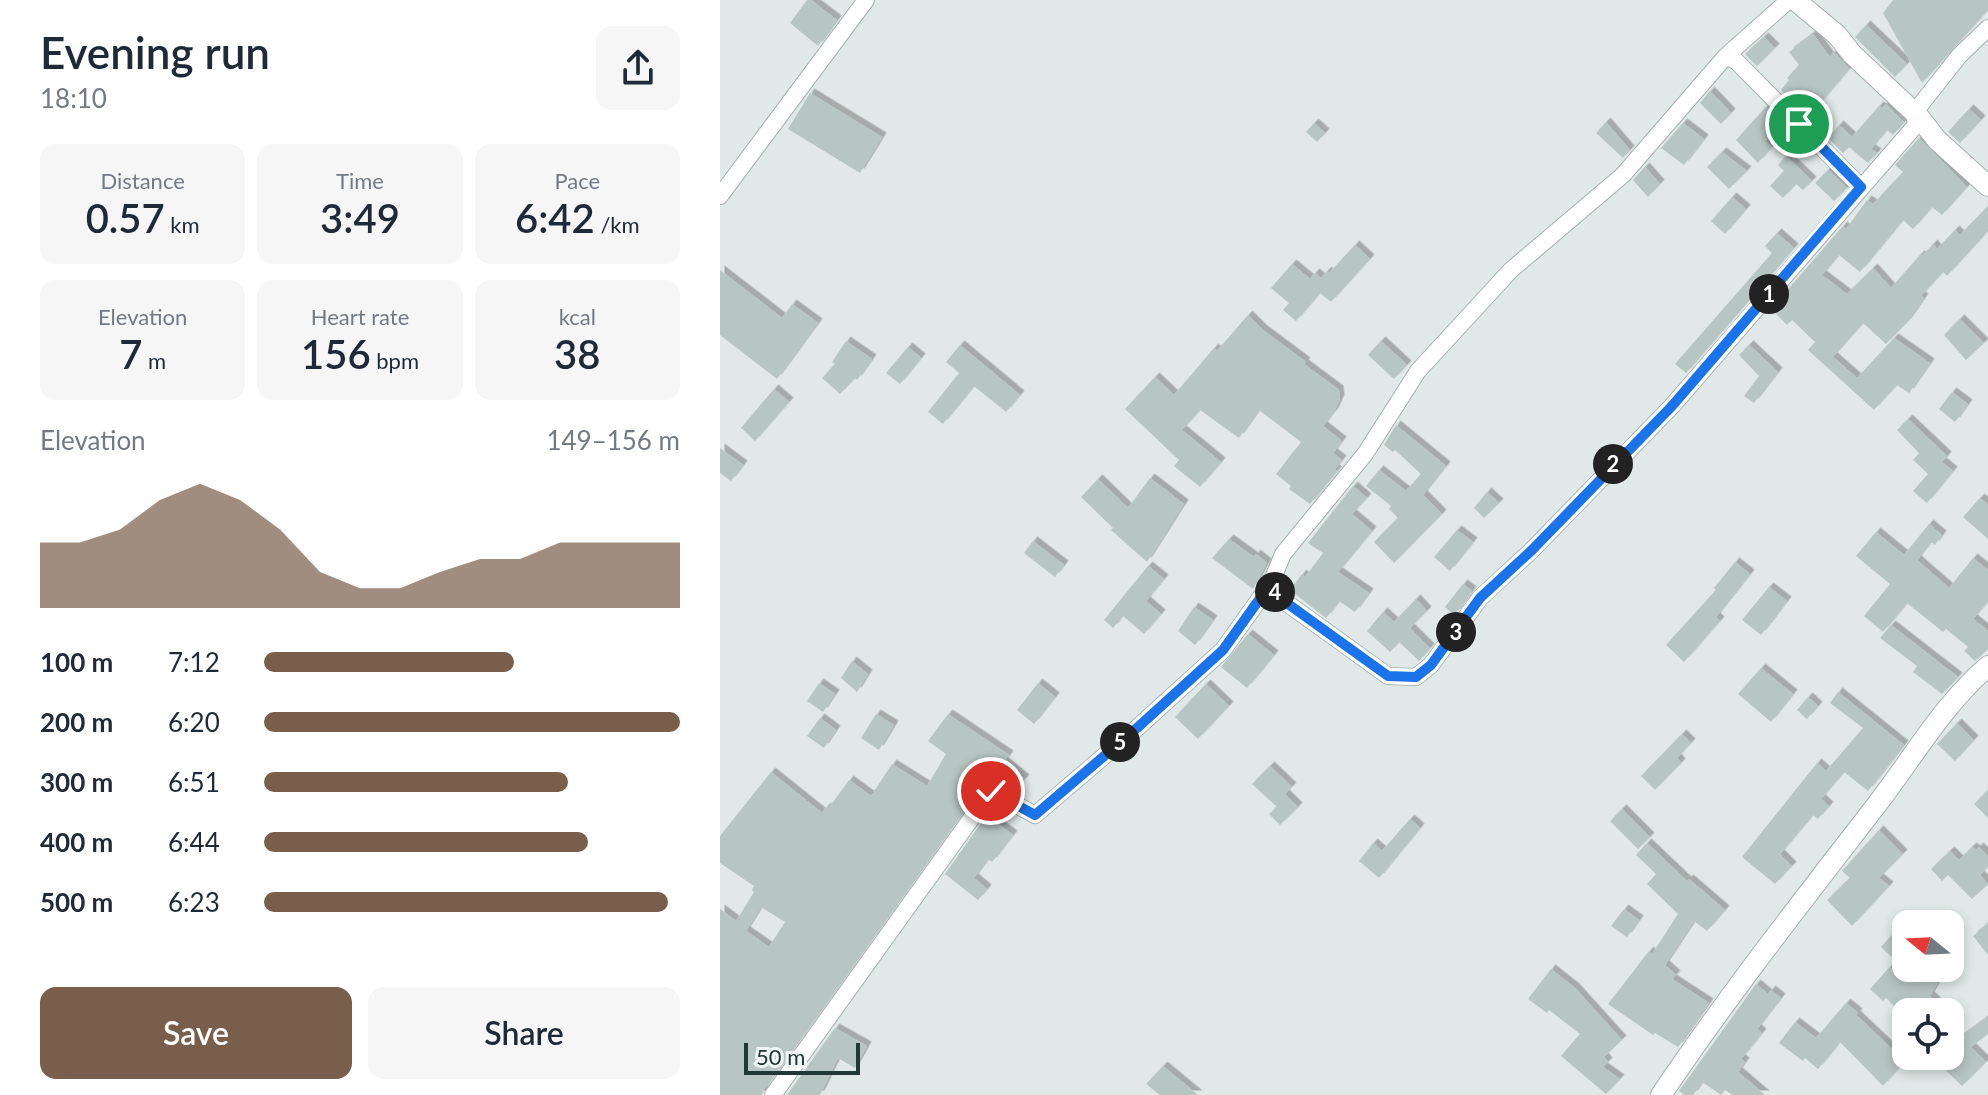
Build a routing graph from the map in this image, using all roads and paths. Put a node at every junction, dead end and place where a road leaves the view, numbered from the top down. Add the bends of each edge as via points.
1 (866, 0) edge
2 (1792, 0) edge
3 (1988, 28) edge
4 (1726, 56) junction
5 (1914, 113) junction
6 (1988, 186) edge
7 (1861, 187) junction
8 (720, 196) edge
9 (1271, 583) junction
10 (1988, 666) edge
11 (773, 1095) edge
12 (1661, 1095) edge

1 - 8 street
2 - 4 street
2 - 5 street via 1837,35
3 - 5 street
4 - 7 street
4 - 9 street via 1623,175 1511,270 1418,371 1365,454 1283,554
5 - 6 street
5 - 7 street via 1916,125
7 - 9 street via 1672,406 1480,598 1431,665 1416,677 1388,676 1277,596
9 - 11 street via 1223,650 1035,815 991,791
10 - 12 street via 1929,731

